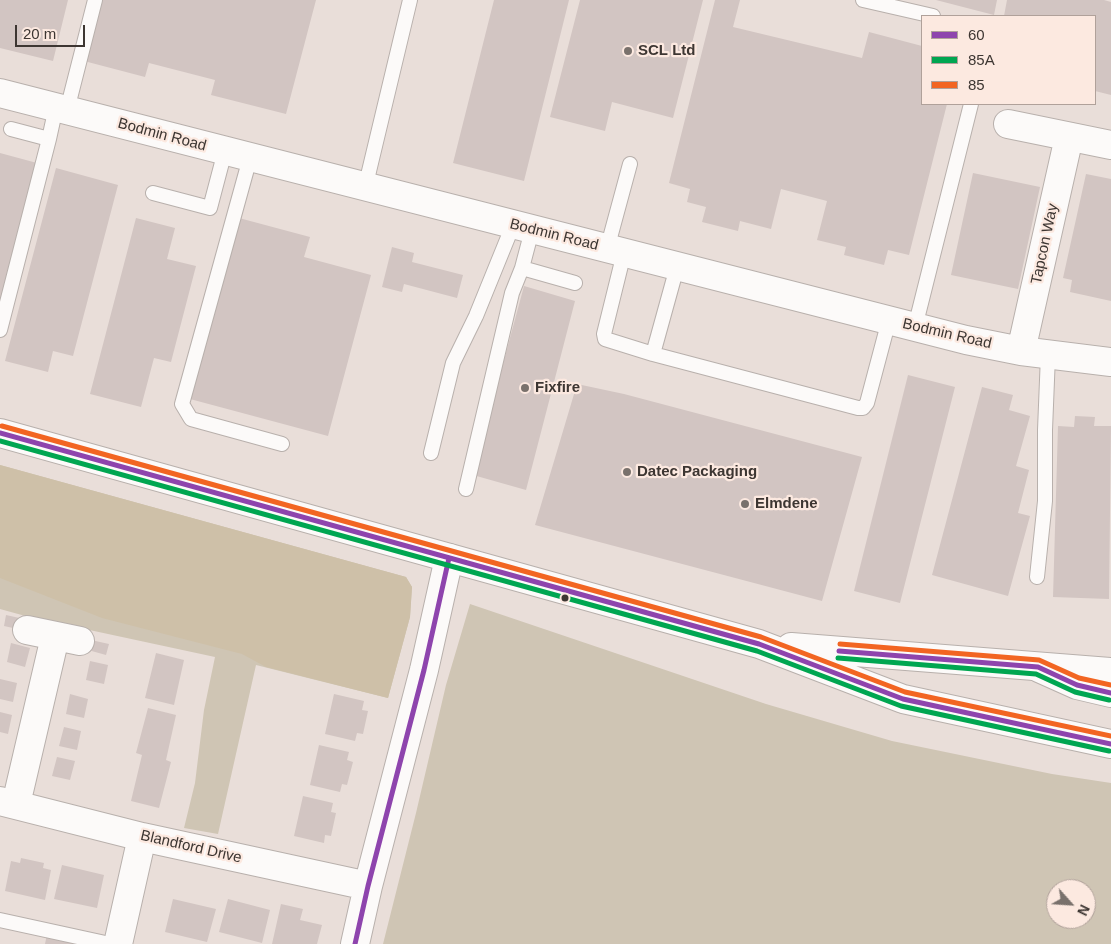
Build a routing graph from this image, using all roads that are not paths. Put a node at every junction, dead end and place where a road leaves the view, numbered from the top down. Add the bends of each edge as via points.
1 (95, 0) edge
2 (410, 0) edge
3 (863, 0) edge
4 (929, 15) edge
5 (0, 93) edge
6 (971, 105) edge
7 (62, 109) junction
8 (1008, 124) dead end
9 (10, 129) dead end
10 (1069, 136) junction
11 (49, 139) junction
12 (1111, 145) edge
13 (238, 155) junction
14 (630, 164) dead end
15 (365, 188) junction
16 (153, 193) dead end
17 (523, 227) junction
18 (616, 251) junction
19 (677, 267) junction
20 (522, 268) junction
21 (575, 283) dead end
22 (902, 324) junction
23 (0, 330) edge
24 (1022, 351) junction
25 (653, 354) junction
26 (1048, 355) junction
27 (1111, 362) edge
28 (0, 433) edge
29 (282, 444) dead end
30 (431, 453) dead end
31 (466, 489) dead end
32 (449, 558) junction
33 (1037, 578) dead end
34 (27, 630) dead end
35 (759, 644) junction
36 (1038, 667) junction
37 (1111, 672) edge
38 (1111, 693) edge
39 (1111, 744) edge
40 (8, 803) edge
41 (142, 837) junction
42 (368, 886) junction
43 (0, 920) edge
44 (110, 944) edge
45 (118, 944) edge
46 (355, 944) edge

1 - 7 lane
2 - 15 lane
3 - 4 lane
5 - 7 street, Bodmin Road
6 - 22 lane
7 - 11 lane
7 - 13 street, Bodmin Road
8 - 10 street
9 - 11 lane
10 - 12 street
10 - 24 street, Tapcon Way
11 - 23 lane
13 - 15 street, Bodmin Road
13 - 16 lane via 210,208
13 - 29 lane via 182,404 191,419
14 - 18 lane
15 - 17 street, Bodmin Road
17 - 18 street, Bodmin Road
17 - 20 lane
17 - 30 lane via 453,363
18 - 19 street, Bodmin Road
18 - 25 lane via 605,339
19 - 22 street, Bodmin Road
19 - 25 lane
20 - 21 lane
20 - 31 lane via 512,293
22 - 24 street, Bodmin Road
22 - 25 lane via 863,408
24 - 26 street, Bodmin Road
26 - 27 street, Bodmin Road
26 - 33 lane via 1045,501
28 - 32 street
32 - 35 street
32 - 42 street via 424,670
34 - 40 street, Blandford Drive via 67,639
35 - 36 street
35 - 39 street via 903,699
36 - 37 street
36 - 38 street via 1077,685
40 - 41 street, Blandford Drive
41 - 42 street, Blandford Drive
41 - 45 street
42 - 46 street
43 - 44 lane

